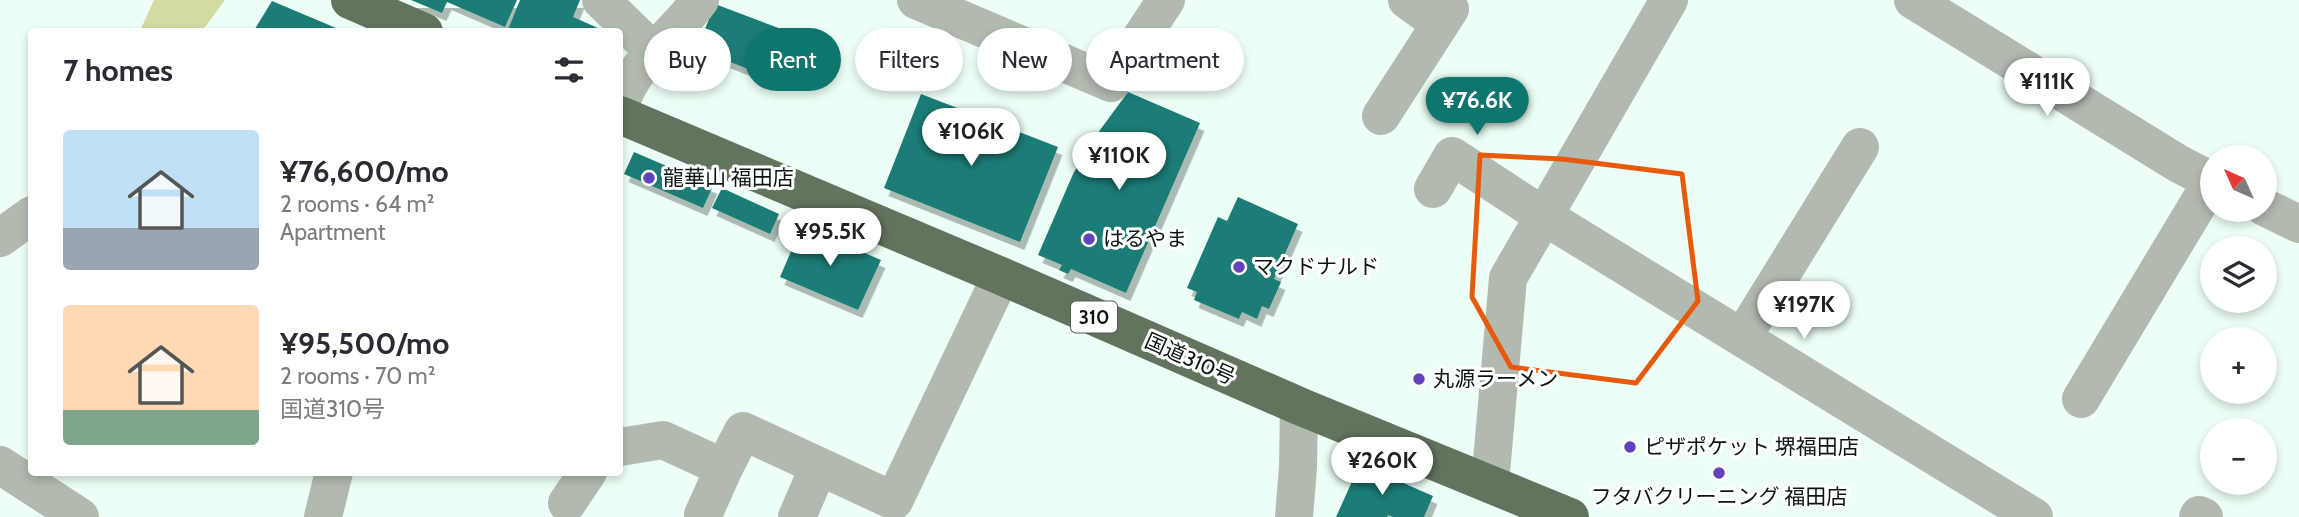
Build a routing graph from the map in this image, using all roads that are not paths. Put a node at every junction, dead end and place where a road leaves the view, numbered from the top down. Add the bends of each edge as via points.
1 (350, 0) edge
2 (601, 0) edge
3 (700, 0) edge
4 (916, 0) edge
5 (1166, 0) edge
6 (1407, 0) edge
7 (1669, 0) edge
8 (1913, 0) edge
9 (415, 28) edge
10 (673, 28) edge
11 (644, 42) edge
12 (644, 62) edge
13 (623, 96) edge
14 (623, 116) edge
15 (1381, 116) dead end
16 (1860, 147) dead end
17 (2200, 175) edge
18 (1433, 189) dead end
19 (2200, 201) edge
20 (2277, 213) edge
21 (1542, 215) junction
22 (28, 218) edge
23 (2299, 224) edge
24 (0, 238) edge
25 (1001, 276) junction
26 (1742, 338) junction
27 (2081, 399) dead end
28 (1299, 406) junction
29 (623, 447) edge
30 (0, 466) edge
31 (819, 466) junction
32 (724, 468) junction
33 (333, 476) edge
34 (1504, 498) edge
35 (80, 517) edge
36 (323, 517) edge
37 (704, 517) edge
38 (797, 517) edge
39 (1294, 517) edge
40 (1570, 517) edge
41 (2034, 517) edge
42 (2198, 517) edge
43 (2204, 517) edge

1 - 9 highway
2 - 11 street
3 - 10 street
4 - 5 street via 1111,83
6 - 15 street via 1445,16
7 - 21 street
8 - 17 street
12 - 13 street
14 - 25 highway, 国道310号 / 310
16 - 26 street
18 - 21 street via 1452,156
19 - 27 street
20 - 23 street
21 - 26 street
21 - 34 street via 1508,278
22 - 24 street
25 - 28 highway, 国道310号 / 310
25 - 31 street via 894,501
26 - 41 street
28 - 34 highway, 国道310号 / 310
28 - 39 street
29 - 32 street via 663,440
30 - 35 street
31 - 32 street via 743,431
31 - 38 street
32 - 37 street
33 - 36 street
34 - 40 highway, 国道310号 / 310
42 - 43 street

